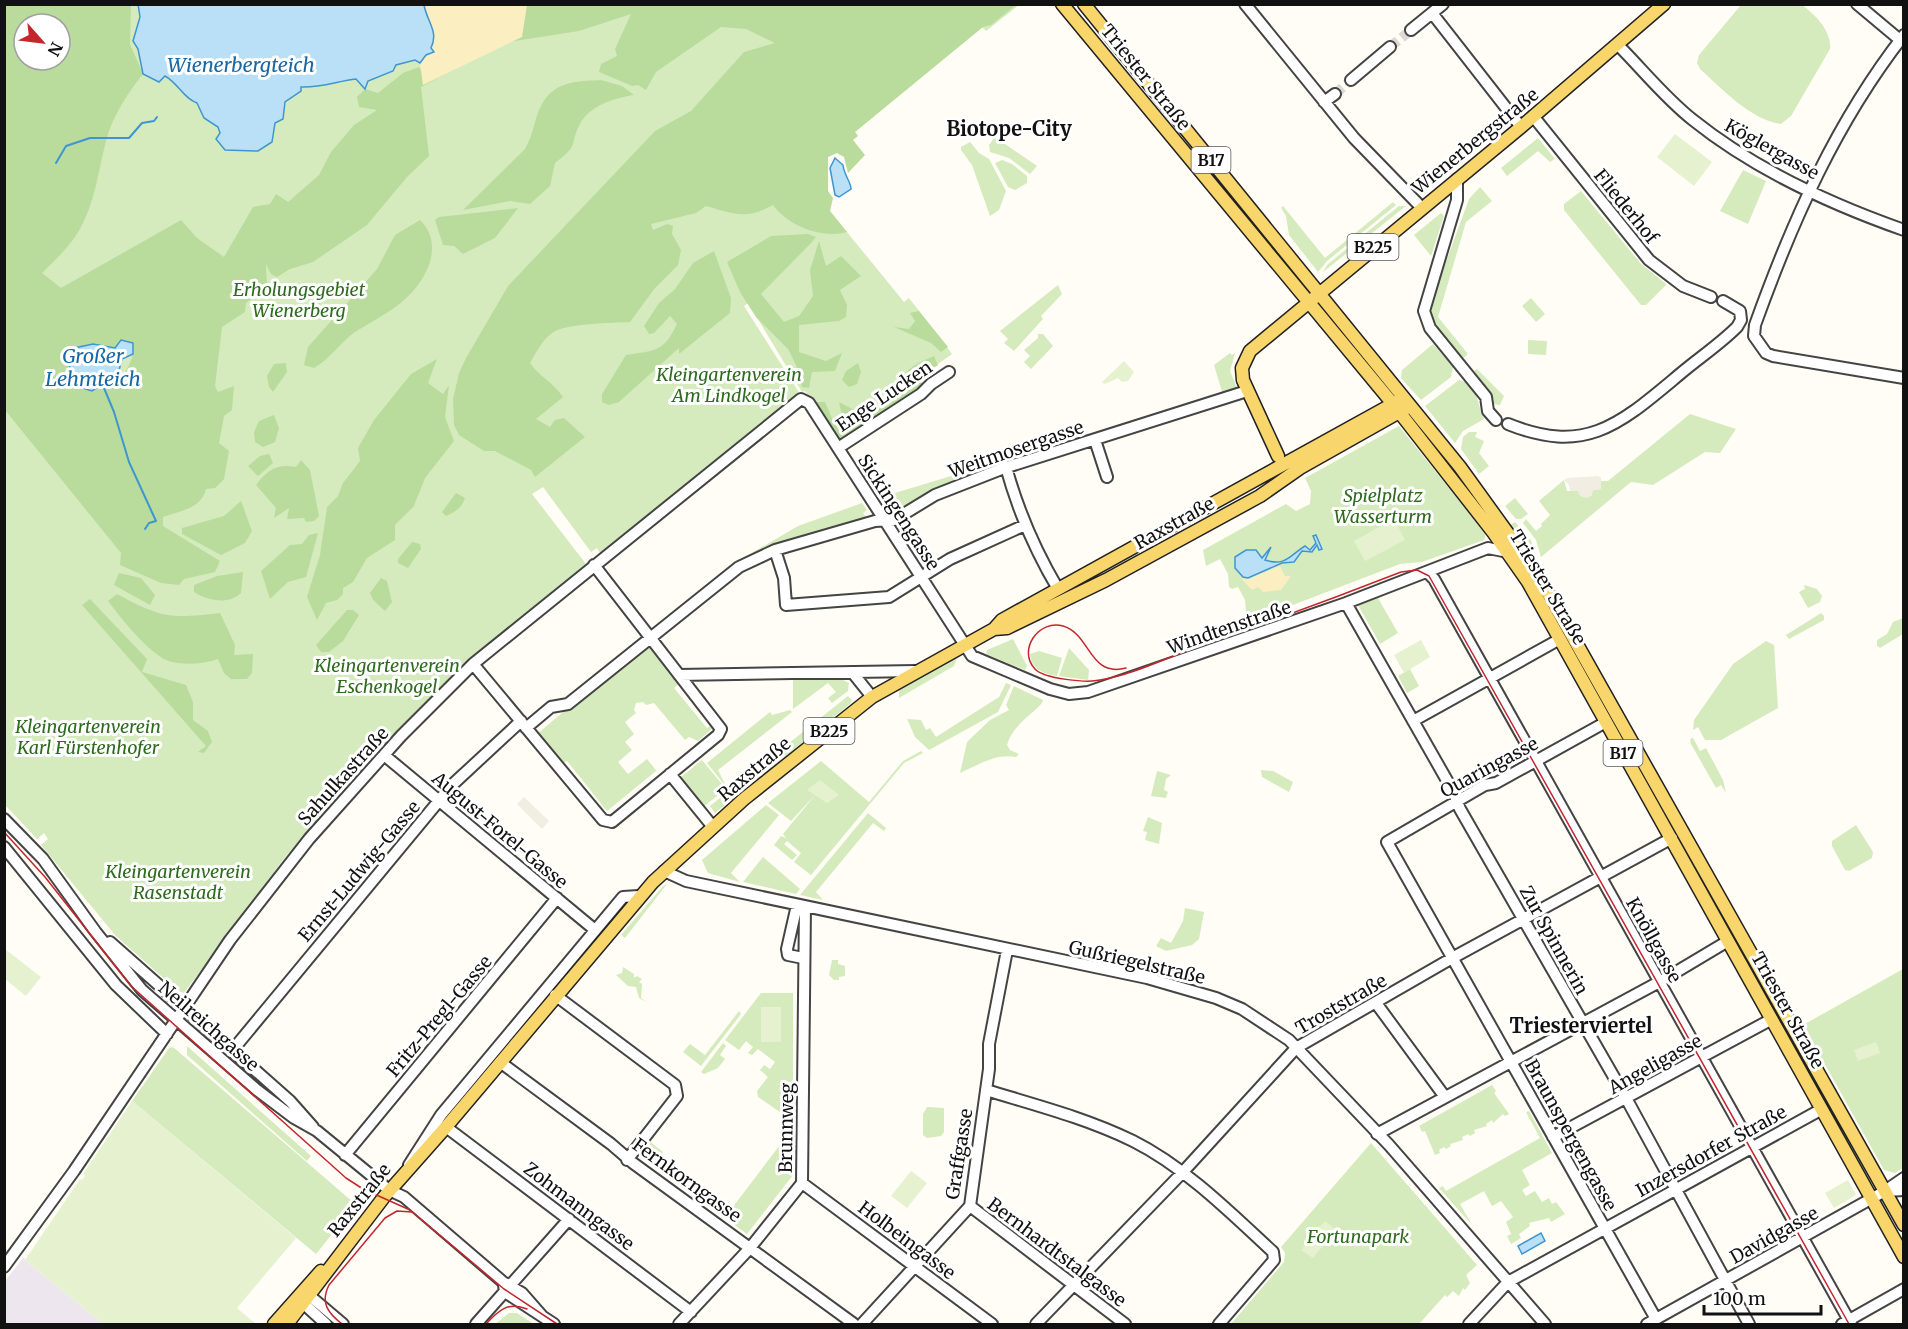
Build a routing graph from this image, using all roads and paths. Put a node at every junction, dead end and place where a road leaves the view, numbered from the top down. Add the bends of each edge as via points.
1 (1062, 4) edge
2 (1084, 4) edge
3 (1245, 4) edge
4 (1664, 4) edge
5 (1857, 4) edge
6 (1437, 9) edge
7 (1411, 30) tunnel mouth
8 (1902, 38) edge
9 (1618, 45) junction
10 (1390, 47) tunnel mouth
11 (1351, 80) tunnel mouth
12 (1335, 94) tunnel mouth
13 (1324, 102) junction
14 (1533, 116) junction
15 (1521, 127) junction
16 (1457, 179) junction
17 (1810, 190) junction
18 (1422, 208) junction
19 (1904, 230) edge
20 (1318, 292) junction
21 (1711, 297) dead end
22 (1306, 302) junction
23 (1723, 302) dead end
24 (949, 372) dead end
25 (1904, 378) edge
26 (1247, 392) junction
27 (804, 398) joint
28 (1402, 405) junction
29 (1492, 416) dead end
30 (1508, 424) dead end
31 (1095, 440) junction
32 (838, 448) junction
33 (1278, 456) junction
34 (1295, 465) junction
35 (1006, 467) junction
36 (1270, 474) junction
37 (1107, 477) dead end
38 (886, 521) junction
39 (1025, 525) junction
40 (775, 550) junction
41 (1508, 552) junction
42 (594, 565) junction
43 (1427, 573) junction
44 (921, 577) junction
45 (1058, 590) junction
46 (1346, 603) junction
47 (994, 629) junction
48 (649, 638) junction
49 (1560, 639) junction
50 (964, 645) junction
51 (473, 664) junction
52 (916, 671) junction
53 (852, 672) junction
54 (679, 675) junction
55 (1489, 679) junction
56 (872, 697) junction
57 (555, 705) joint
58 (1413, 721) junction
59 (1606, 722) junction
60 (524, 724) junction
61 (384, 755) junction
62 (1536, 761) junction
63 (670, 774) junction
64 (439, 800) junction
65 (1457, 802) junction
66 (4, 819) edge
67 (713, 827) junction
68 (1672, 838) junction
69 (1387, 842) joint
70 (4, 847) edge
71 (664, 871) junction
72 (1600, 877) junction
73 (639, 896) junction
74 (557, 898) junction
75 (801, 906) junction
76 (1524, 920) junction
77 (595, 930) junction
78 (95, 931) junction
79 (1728, 941) junction
80 (1007, 950) junction
81 (1454, 957) junction
82 (803, 958) junction
83 (1659, 982) junction
84 (555, 995) junction
85 (1376, 1003) junction
86 (183, 1008) junction
87 (176, 1019) junction
88 (1772, 1019) junction
89 (1582, 1024) junction
90 (167, 1034) junction
91 (1296, 1048) junction
92 (231, 1052) junction
93 (1701, 1057) junction
94 (500, 1062) junction
95 (1512, 1063) junction
96 (986, 1089) junction
97 (1445, 1097) junction
98 (1626, 1098) junction
99 (1822, 1109) junction
100 (446, 1127) junction
101 (317, 1131) junction
102 (1377, 1134) junction
103 (1553, 1137) junction
104 (1751, 1147) junction
105 (345, 1155) junction
106 (627, 1160) junction
107 (406, 1170) junction
108 (1182, 1173) junction
109 (1904, 1178) edge
110 (801, 1183) junction
111 (1676, 1189) junction
112 (389, 1190) junction
113 (1904, 1190) edge
114 (1886, 1191) junction
115 (1873, 1198) junction
116 (970, 1206) junction
117 (569, 1219) junction
118 (1904, 1224) edge
119 (1604, 1228) junction
120 (1803, 1238) junction
121 (750, 1248) junction
122 (339, 1253) junction
123 (1904, 1257) edge
124 (916, 1266) junction
125 (4, 1267) edge
126 (1725, 1281) junction
127 (1508, 1282) junction
128 (1074, 1285) junction
129 (506, 1286) junction
130 (1904, 1289) edge
131 (307, 1300) junction
132 (691, 1312) junction
133 (1652, 1322) edge
134 (1847, 1323) edge
135 (274, 1324) edge
136 (287, 1324) edge
137 (326, 1324) edge
138 (343, 1324) edge
139 (476, 1324) edge
140 (554, 1324) edge
141 (679, 1324) edge
142 (854, 1324) edge
143 (862, 1324) edge
144 (992, 1324) edge
145 (1036, 1324) edge
146 (1125, 1324) edge
147 (1219, 1324) edge
148 (1469, 1324) edge
149 (1545, 1324) edge
150 (1749, 1324) edge

1 - 22 main road, Triester Straße / B17
2 - 20 main road, Triester Straße / B17
3 - 13 street
4 - 9 main road, Wienerbergstraße / B225
5 - 8 street
6 - 7 street
6 - 15 street
8 - 17 street via 1838,133
9 - 14 main road, Wienerbergstraße / B225
9 - 17 street, Köglergasse via 1707,131 1746,158
10 - 11 street
12 - 13 street
13 - 18 street via 1374,161
14 - 15 main road, Wienerbergstraße / B225
14 - 21 street, Fliederhof via 1649,260 1683,286
15 - 16 main road, Wienerbergstraße / B225
16 - 18 main road, Wienerbergstraße / B225
16 - 29 street via 1457,200 1424,311 1430,328 1486,397
17 - 19 street, Köglergasse
17 - 25 street via 1779,259 1754,336 1766,353 1773,356
18 - 20 main road, Wienerbergstraße / B225
20 - 22 main road, Wienerbergstraße / B225
20 - 28 main road, Triester Straße / B17
22 - 26 main road, Wienerbergstraße via 1244,359
22 - 28 main road, Triester Straße / B17
23 - 30 street via 1740,311 1737,327 1619,422 1592,433 1561,438 1533,434
24 - 32 street, Enge Lucken
26 - 31 street, Weitmosergasse
26 - 33 main road
27 - 32 street, Sickingengasse
27 - 42 street, Sahulkastraße
28 - 34 main road, Raxstraße / B225
28 - 41 main road, Triester Straße / B17
28 - 114 main road, Triester Straße / B17 via 1474,485 1538,575
31 - 35 street, Weitmosergasse
31 - 37 street
32 - 38 street, Sickingengasse
33 - 34 main road
33 - 36 main road
34 - 36 main road, Raxstraße / B225
34 - 47 main road, Raxstraße / B225 via 1260,496 1106,580 1007,628
35 - 38 street, Weitmosergasse via 963,482
35 - 39 street
36 - 45 main road, Raxstraße / B225
38 - 40 street, Weitmosergasse
38 - 44 street, Sickingengasse
39 - 44 street via 950,559
39 - 45 street
40 - 44 street via 786,604 890,597
40 - 48 street, Weitmosergasse via 732,571
41 - 43 street, Windtenstraße via 1488,548
41 - 49 main road, Triester Straße / B17
42 - 48 street
42 - 51 street, Sahulkastraße
43 - 46 street, Windtenstraße
43 - 55 street, Knöllgasse via 1434,579
44 - 50 street, Sickingengasse
45 - 47 main road, Raxstraße / B225 via 1002,620
46 - 50 street, Windtenstraße via 1080,694 1050,689 1005,672 972,656
46 - 58 street, Zur Spinnerin
47 - 50 main road, Raxstraße / B225
48 - 54 street
48 - 57 street, Weitmosergasse via 568,704
49 - 55 street
49 - 59 main road, Triester Straße / B17
50 - 52 main road, Raxstraße / B225
51 - 60 street
51 - 61 street, Sahulkastraße
52 - 53 street
52 - 56 main road, Raxstraße / B225
53 - 54 street
53 - 56 street
54 - 63 street via 721,729
55 - 58 street
55 - 62 street, Knöllgasse
56 - 67 main road, Raxstraße / B225
57 - 60 street, Ernst-Ludwig-Gasse
58 - 65 street, Zur Spinnerin
59 - 62 street, Quaringasse
59 - 68 main road, Triester Straße / B17
60 - 63 street via 607,823
60 - 64 street, Ernst-Ludwig-Gasse via 474,762
61 - 64 street, August-Forel-Gasse
61 - 86 street, Sahulkastraße via 278,877
62 - 65 street, Quaringasse
62 - 72 street, Knöllgasse
63 - 67 street
64 - 74 street, August-Forel-Gasse
64 - 92 street, Ernst-Ludwig-Gasse
65 - 69 street, Quaringasse
65 - 76 street, Zur Spinnerin
66 - 78 street, Neilreichgasse via 43,859
67 - 71 main road, Raxstraße / B225
68 - 72 street, Troststraße
68 - 79 main road, Triester Straße / B17
69 - 81 street, Braunspergengasse
70 - 90 street, Neilreichgasse via 116,985
71 - 73 main road, Raxstraße / B225
71 - 75 street, Gußriegelstraße via 686,882
72 - 76 street, Troststraße
72 - 83 street, Knöllgasse
73 - 77 street, Raxstraße via 623,897
73 - 84 main road, Raxstraße / B225
74 - 77 street, August-Forel-Gasse
74 - 105 street, Fritz-Pregl-Gasse
75 - 80 street, Gußriegelstraße
75 - 82 street, Brunnweg
75 - 82 street via 787,949 788,955
76 - 81 street, Troststraße
76 - 89 street, Zur Spinnerin
77 - 107 street, Raxstraße via 441,1114
78 - 86 street, Neilreichgasse
78 - 87 street, Neilreichgasse via 142,990
79 - 83 street
79 - 88 main road, Triester Straße / B17
80 - 91 street, Gußriegelstraße via 1148,978 1216,998 1260,1020
80 - 96 street, Graffgasse via 989,1044
81 - 85 street, Troststraße
81 - 95 street, Braunspergengasse
82 - 110 street, Brunnweg
83 - 89 street
83 - 93 street, Knöllgasse
84 - 94 main road, Raxstraße / B225
84 - 106 street via 678,1090
85 - 91 street, Troststraße
85 - 97 street
86 - 87 street, Sahulkastraße
86 - 92 street, Neilreichgasse
87 - 90 street, Sahulkastraße
87 - 101 street, Neilreichgasse via 257,1090
88 - 93 street, Angeligasse
88 - 99 main road, Triester Straße / B17
89 - 95 street
89 - 98 street, Zur Spinnerin
90 - 125 street, Sahulkastraße
91 - 102 street, Gußriegelstraße
91 - 108 street, Troststraße
92 - 101 street, Neilreichgasse via 290,1101
93 - 98 street, Angeligasse
93 - 104 street, Knöllgasse
94 - 100 main road, Raxstraße / B225
94 - 106 street, Fernkorngasse
95 - 97 street
95 - 103 street, Braunspergengasse
96 - 108 street via 1135,1142
96 - 116 street, Graffgasse
97 - 102 street
98 - 103 street, Angeligasse
98 - 111 street, Zur Spinnerin
99 - 104 street, Inzersdorfer Straße
99 - 115 main road, Triester Straße / B17
100 - 107 main road, Raxstraße / B225
100 - 117 street, Zohmanngasse
101 - 105 street, Neilreichgasse
102 - 127 street, Gußriegelstraße
103 - 119 street, Braunspergengasse
104 - 111 street, Inzersdorfer Straße
104 - 120 street, Knöllgasse
105 - 112 street, Neilreichgasse
106 - 121 street, Fernkorngasse
107 - 112 main road, Raxstraße / B225
108 - 128 street, Troststraße
108 - 147 street via 1273,1252 1274,1260
109 - 114 street, Davidgasse
110 - 121 street, Brunnweg
110 - 124 street, Holbeingasse
111 - 119 street, Inzersdorfer Straße
111 - 126 street, Zur Spinnerin
112 - 122 main road, Raxstraße / B225
112 - 129 street, Neilreichgasse via 404,1197
113 - 114 street
114 - 115 street, Davidgasse
114 - 118 main road, Triester Straße / B17
115 - 120 street, Davidgasse
115 - 123 main road, Triester Straße / B17
116 - 124 street, Graffgasse
116 - 128 street, Bernhardtstalgasse
117 - 129 street
117 - 132 street, Zohmanngasse
119 - 127 street, Inzersdorfer Straße
119 - 133 street, Braunspergengasse
120 - 126 street, Davidgasse
120 - 134 street, Knöllgasse
121 - 132 street, Brunnweg
121 - 142 street, Fernkorngasse
122 - 131 main road, Raxstraße / B225
122 - 135 main road, Raxstraße / B225
124 - 143 street, Graffgasse
124 - 144 street, Holbeingasse
126 - 133 street, Davidgasse
126 - 150 street, Zur Spinnerin
127 - 148 street, Inzersdorfer Straße
127 - 149 street, Gußriegelstraße
128 - 145 street, Troststraße
128 - 146 street, Bernhardtstalgasse
129 - 139 street
129 - 140 street, Neilreichgasse via 522,1293
130 - 134 street
131 - 136 main road, Raxstraße / B225
131 - 137 street
131 - 138 street
132 - 141 street, Brunnweg

